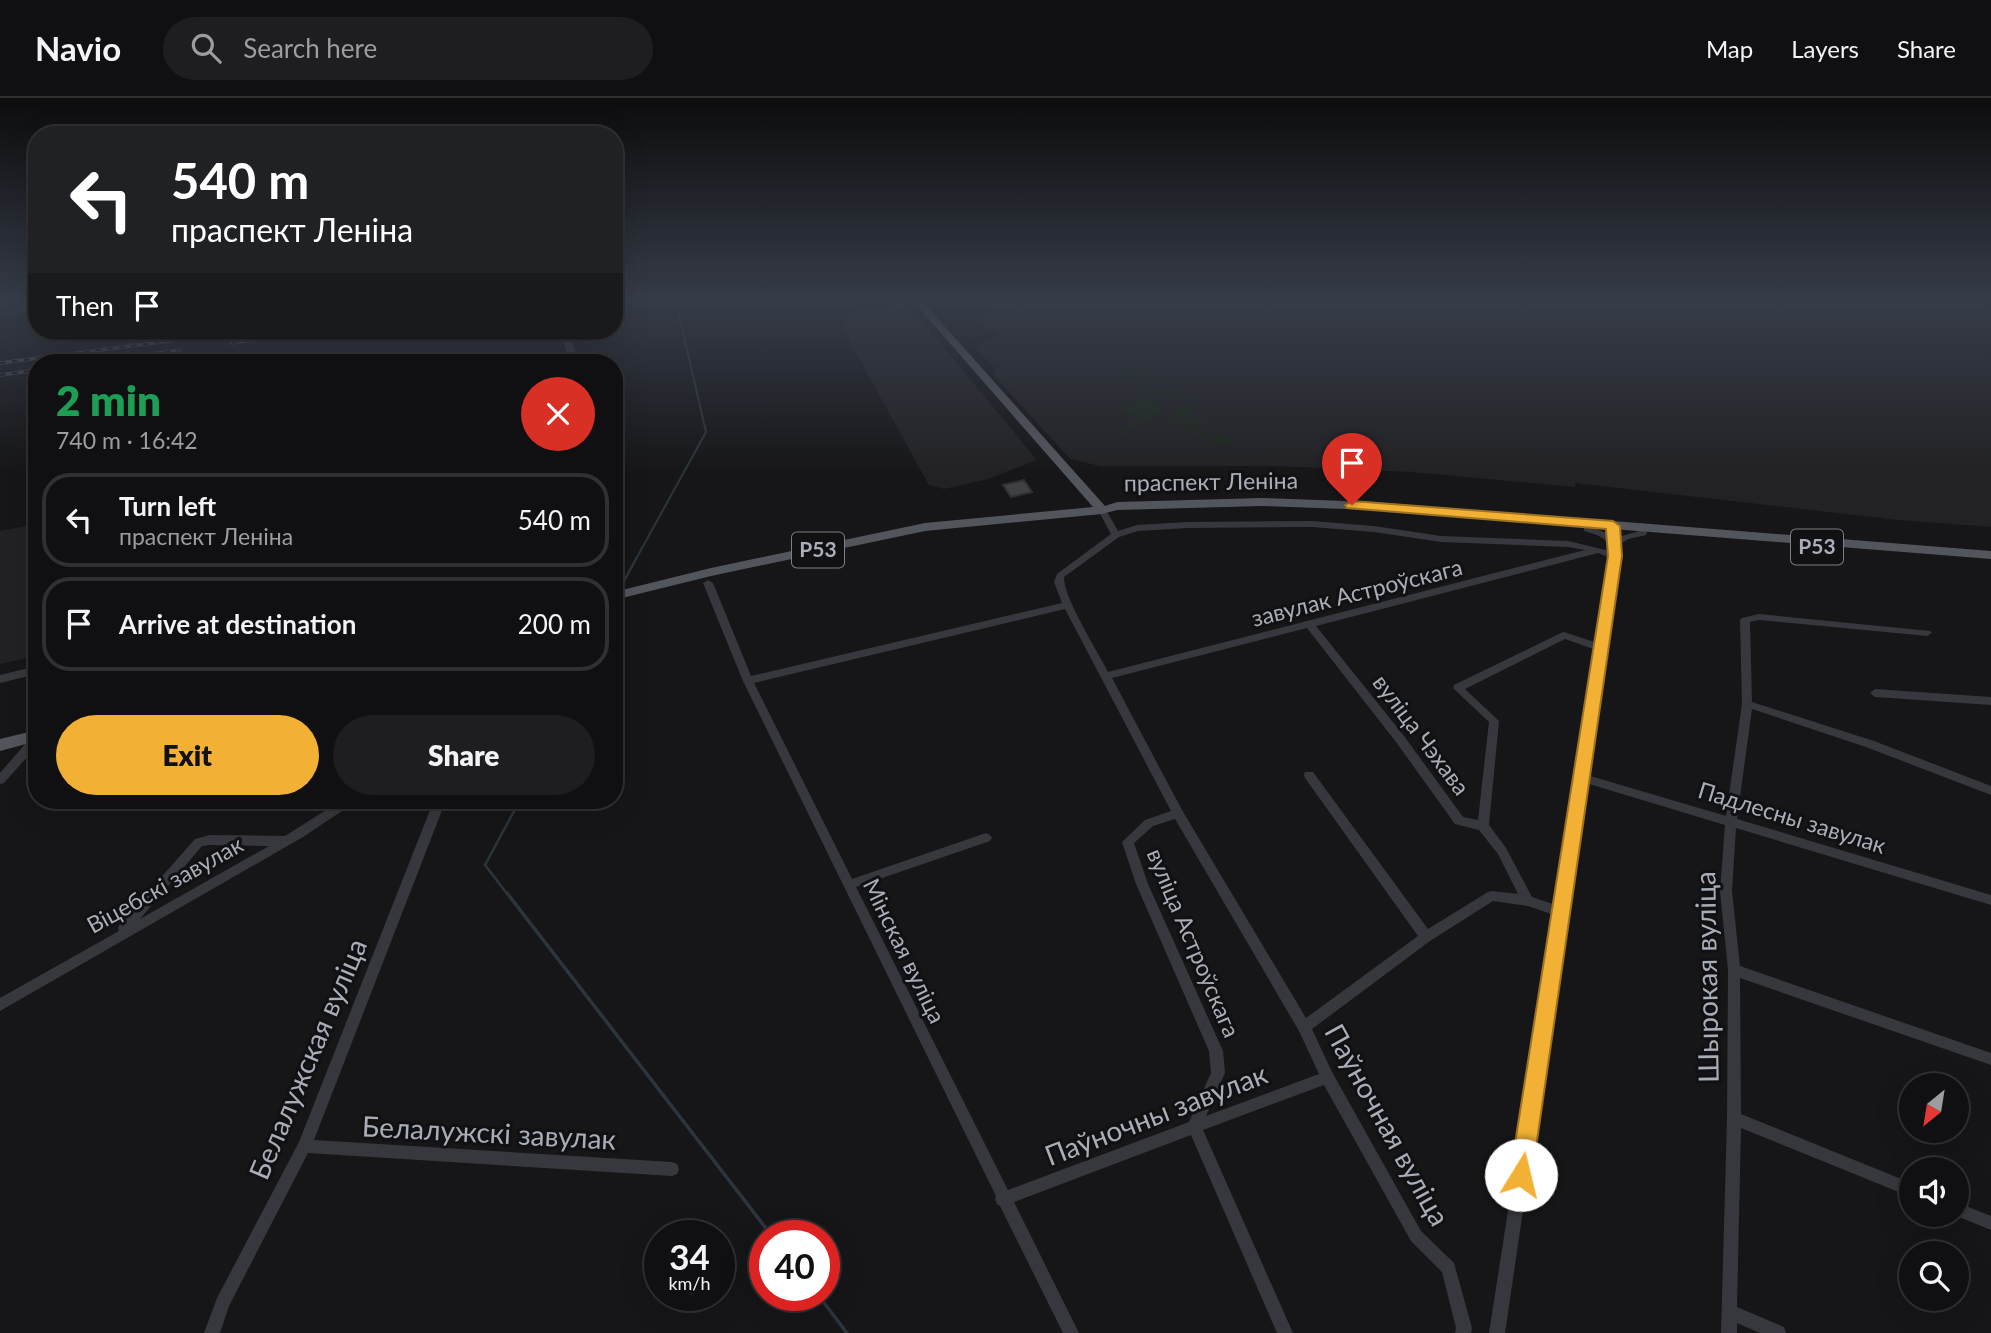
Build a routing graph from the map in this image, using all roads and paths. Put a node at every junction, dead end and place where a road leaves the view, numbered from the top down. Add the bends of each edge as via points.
1 (969, 359) edge
2 (1102, 510) junction
3 (1613, 528) junction
4 (1587, 529) junction
5 (1643, 533) junction
6 (1116, 536) junction
7 (1598, 550) junction
8 (1615, 551) junction
9 (1991, 555) edge
10 (1991, 561) edge
11 (708, 583) dead end
12 (623, 594) edge
13 (1069, 605) junction
14 (1310, 625) junction
15 (1927, 633) dead end
16 (1600, 648) junction
17 (28, 672) edge
18 (1107, 676) junction
19 (0, 678) edge
20 (748, 681) junction
21 (1875, 693) dead end
22 (1991, 701) edge
23 (1747, 704) junction
24 (28, 738) edge
25 (0, 745) edge
26 (28, 747) edge
27 (1309, 775) dead end
28 (1580, 777) junction
29 (0, 780) edge
30 (1991, 791) edge
31 (336, 809) edge
32 (436, 809) edge
33 (1178, 813) junction
34 (1731, 822) junction
35 (1483, 826) junction
36 (986, 838) dead end
37 (284, 841) junction
38 (848, 885) junction
39 (1991, 900) edge
40 (1528, 901) junction
41 (1561, 912) junction
42 (119, 934) junction
43 (1426, 937) junction
44 (1734, 970) junction
45 (0, 1004) edge
46 (1304, 1027) junction
47 (1991, 1059) edge
48 (1327, 1077) junction
49 (1734, 1118) junction
50 (1194, 1126) junction
51 (304, 1146) junction
52 (672, 1169) dead end
53 (1899, 1185) edge
54 (1002, 1199) junction
55 (1969, 1214) edge
56 (1991, 1223) edge
57 (1730, 1311) junction
58 (212, 1333) edge
59 (1070, 1333) edge
60 (1285, 1333) edge
61 (1463, 1333) edge
62 (1497, 1333) edge
63 (1729, 1333) edge
64 (1778, 1333) edge

1 - 2 main road
2 - 3 main road, праспект Леніна / Р53 via 1185,503 1308,503
2 - 4 main road, праспект Леніна / Р53 via 1309,508
2 - 6 street
2 - 12 main road, праспект Леніна / Р53 via 925,527
3 - 4 main road, праспект Леніна / Р53
3 - 5 main road, праспект Леніна / Р53
3 - 8 street
3 - 9 main road, праспект Леніна / Р53
4 - 8 street via 1604,534
5 - 8 street via 1620,539
5 - 10 main road, праспект Леніна / Р53
6 - 7 street via 1137,528 1311,524
6 - 13 street, вуліца Астроўскага via 1060,576
7 - 8 street
7 - 14 street, завулак Астроўскага
8 - 16 street
11 - 20 street, Мінская вуліца
13 - 18 street, вуліца Астроўскага
13 - 20 street
14 - 18 street, завулак Астроўскага
14 - 35 street, вуліца Чэхава via 1459,821
15 - 23 street, Шырокая вуліца via 1759,617 1745,620
16 - 28 street
16 - 35 street via 1564,635 1458,688 1493,721
17 - 19 street
18 - 33 street, вуліца Астроўскага
20 - 38 street, Мінская вуліца
21 - 22 street
23 - 30 street via 1846,734
23 - 34 street, Шырокая вуліца
24 - 25 main road
26 - 29 street
27 - 43 street
28 - 34 street, Падлесны завулак
28 - 41 street
31 - 37 street, Віцебскі завулак
32 - 51 street, Белалужская вуліца
33 - 46 street
33 - 50 street, вуліца Астроўскага via 1149,822 1128,842 1216,1051 1218,1073
34 - 39 street, Падлесны завулак
34 - 44 street, Шырокая вуліца via 1726,891
35 - 40 street, вуліца Чэхава
36 - 38 street
37 - 42 street, Віцебскі завулак
37 - 42 street via 199,842
38 - 54 street, Мінская вуліца
40 - 41 street
40 - 43 street, Паўночная вуліца via 1492,896
41 - 62 street
42 - 45 street, Віцебскі завулак
43 - 46 street, Паўночная вуліца
44 - 47 street
44 - 49 street, Шырокая вуліца
46 - 48 street, Паўночная вуліца
48 - 50 street, Паўночны завулак
48 - 61 street, Паўночная вуліца via 1416,1236 1449,1268
49 - 53 street
49 - 57 street, Шырокая вуліца
50 - 54 street, Паўночны завулак
50 - 60 street
51 - 52 street, Белалужскі завулак
51 - 58 street, Белалужская вуліца via 222,1303
54 - 59 street, Мінская вуліца
55 - 56 street
57 - 63 street, Шырокая вуліца
57 - 64 street

